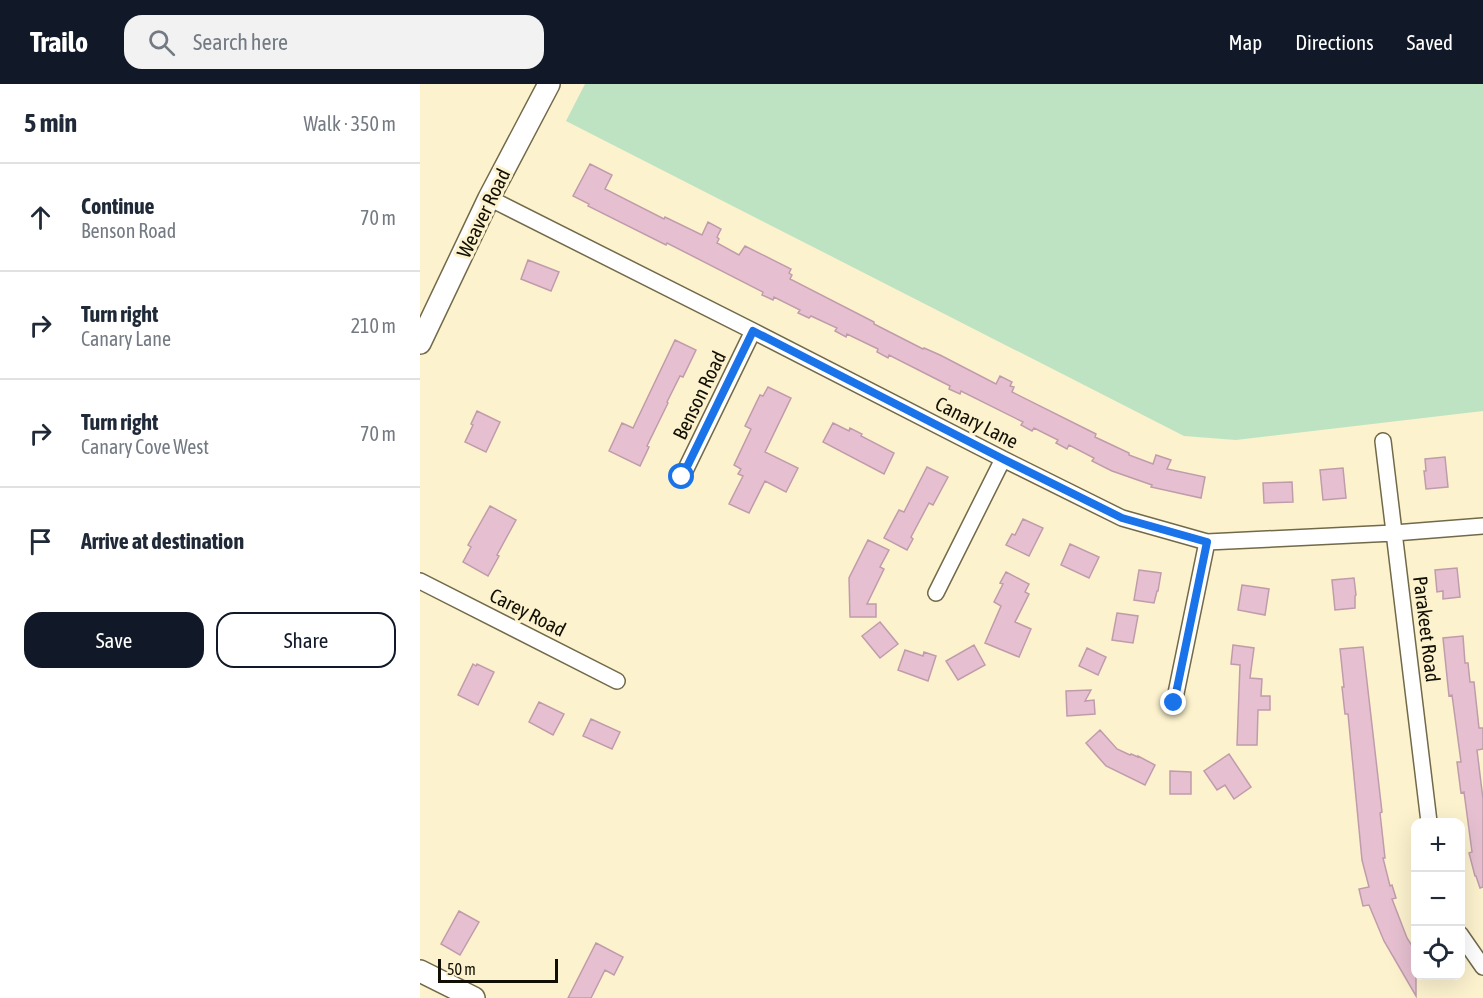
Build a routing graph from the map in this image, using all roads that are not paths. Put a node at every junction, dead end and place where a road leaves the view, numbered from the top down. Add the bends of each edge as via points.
1 (549, 84) edge
2 (489, 198) junction
3 (753, 331) junction
4 (420, 343) edge
5 (1383, 441) dead end
6 (1003, 459) junction
7 (682, 477) dead end
8 (1483, 526) edge
9 (1394, 533) junction
10 (1207, 542) junction
11 (420, 581) edge
12 (936, 593) dead end
13 (617, 681) dead end
14 (1174, 703) dead end
15 (1430, 818) edge
16 (1465, 940) edge
17 (1483, 967) edge
18 (420, 971) edge
19 (474, 998) edge

1 - 2 main road, Weaver Road
2 - 3 street, Canary Lane
2 - 4 main road, Weaver Road
3 - 6 street, Canary Lane
3 - 7 street, Benson Road
5 - 9 street, Parakeet Road
6 - 10 street, Canary Lane via 1122,518
6 - 12 street
8 - 9 street, Canary Lane
9 - 10 street, Canary Lane
9 - 15 street, Parakeet Road
10 - 14 street
11 - 13 street, Carey Road
16 - 17 street
18 - 19 main road

